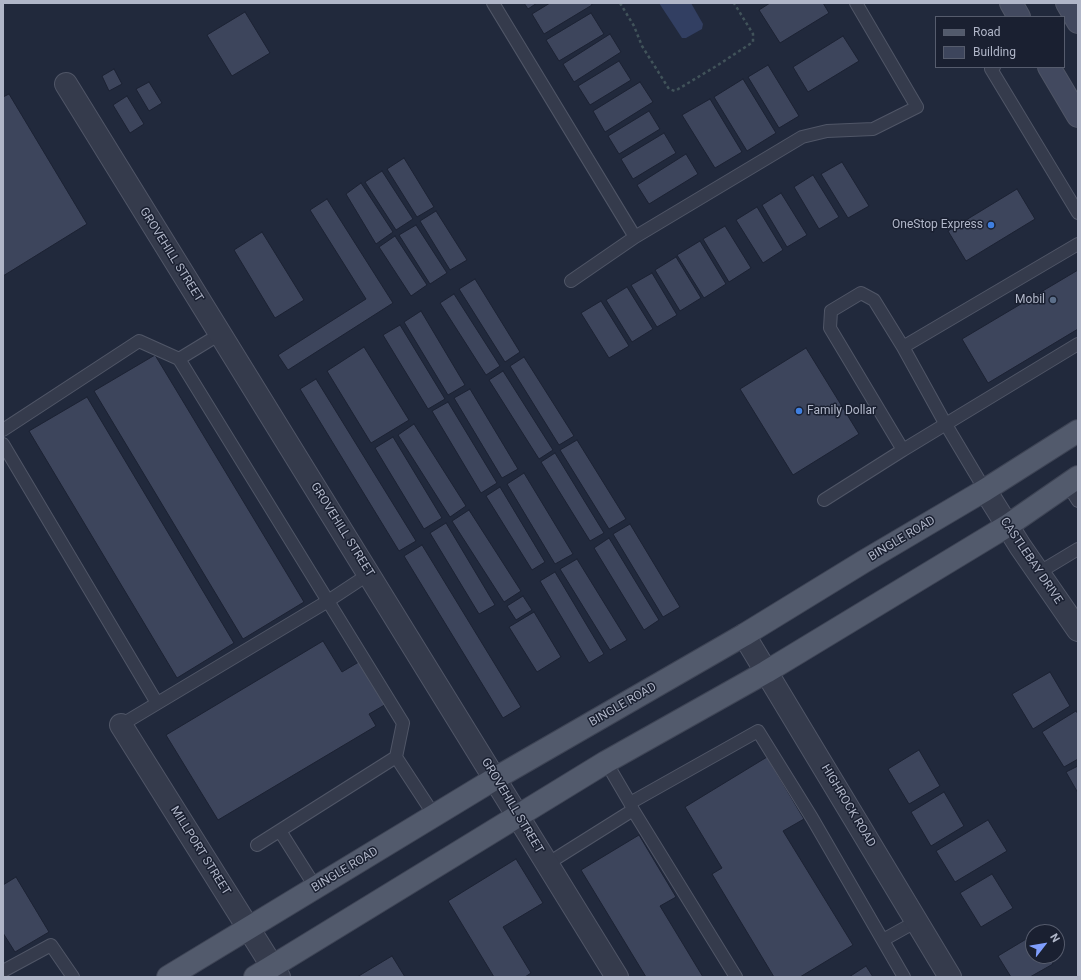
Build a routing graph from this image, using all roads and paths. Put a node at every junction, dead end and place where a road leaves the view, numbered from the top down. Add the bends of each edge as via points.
1 (493, 3) edge
2 (620, 3) edge
3 (734, 3) edge
4 (856, 3) edge
5 (1011, 3) edge
6 (1018, 16) edge
7 (992, 68) edge
8 (1050, 68) edge
9 (66, 84) dead end
10 (1078, 116) edge
11 (1078, 213) edge
12 (635, 237) junction
13 (1078, 244) edge
14 (571, 281) dead end
15 (220, 334) junction
16 (1078, 344) edge
17 (903, 346) junction
18 (179, 359) junction
19 (945, 423) junction
20 (3, 430) edge
21 (1078, 431) edge
22 (3, 444) edge
23 (903, 450) junction
24 (1074, 487) edge
25 (985, 490) junction
26 (824, 500) dead end
27 (1007, 526) junction
28 (1078, 549) edge
29 (1038, 573) junction
30 (370, 574) junction
31 (328, 601) junction
32 (1078, 630) edge
33 (744, 635) junction
34 (766, 672) junction
35 (157, 703) junction
36 (122, 725) joint
37 (396, 757) junction
38 (606, 762) junction
39 (496, 778) junction
40 (631, 806) junction
41 (434, 816) junction
42 (518, 816) junction
43 (280, 831) junction
44 (257, 845) dead end
45 (547, 864) junction
46 (316, 888) junction
47 (917, 921) junction
48 (249, 929) junction
49 (883, 940) junction
50 (3, 971) edge
51 (269, 973) edge
52 (73, 977) edge
53 (168, 977) edge
54 (617, 977) edge
55 (736, 977) edge
56 (904, 977) edge
57 (950, 977) edge

1 - 12 lane
2 - 3 path via 642,46 669,89 675,91 753,42 753,34
4 - 12 lane via 916,107 873,128 828,131 802,137
5 - 6 main road
7 - 11 lane
8 - 10 main road
9 - 15 street, GROVEHILL STREET
12 - 14 lane
13 - 17 lane
15 - 18 lane
15 - 30 street, GROVEHILL STREET
16 - 19 lane
17 - 19 lane
17 - 23 lane via 874,300 861,293 831,311 830,328
18 - 20 lane via 139,341
18 - 31 lane
19 - 23 lane
19 - 25 lane
21 - 25 main road, BINGLE ROAD
22 - 35 lane
23 - 26 lane
24 - 27 main road
25 - 27 street, CASTLEBAY DRIVE
25 - 33 main road, BINGLE ROAD
27 - 29 street, CASTLEBAY DRIVE
27 - 34 main road
28 - 29 lane
29 - 32 street, CASTLEBAY DRIVE
30 - 31 lane
30 - 39 street, GROVEHILL STREET
31 - 35 lane
31 - 37 lane via 403,723
33 - 34 street, HIGHROCK ROAD
33 - 39 main road, BINGLE ROAD
34 - 38 main road
34 - 47 street, HIGHROCK ROAD
35 - 36 lane
36 - 48 street, MILLPORT STREET
37 - 41 lane
37 - 43 lane
38 - 40 lane
38 - 42 main road
39 - 41 main road, BINGLE ROAD
39 - 42 street, GROVEHILL STREET
40 - 45 lane
40 - 49 lane via 758,731
40 - 55 lane
41 - 46 main road, BINGLE ROAD
42 - 45 street, GROVEHILL STREET
42 - 51 main road
43 - 44 lane
43 - 46 lane
45 - 54 street, GROVEHILL STREET
46 - 48 main road, BINGLE ROAD
47 - 49 lane
47 - 57 street, HIGHROCK ROAD
48 - 51 street, MILLPORT STREET
48 - 53 main road, BINGLE ROAD
49 - 56 lane
50 - 52 lane via 51,945

